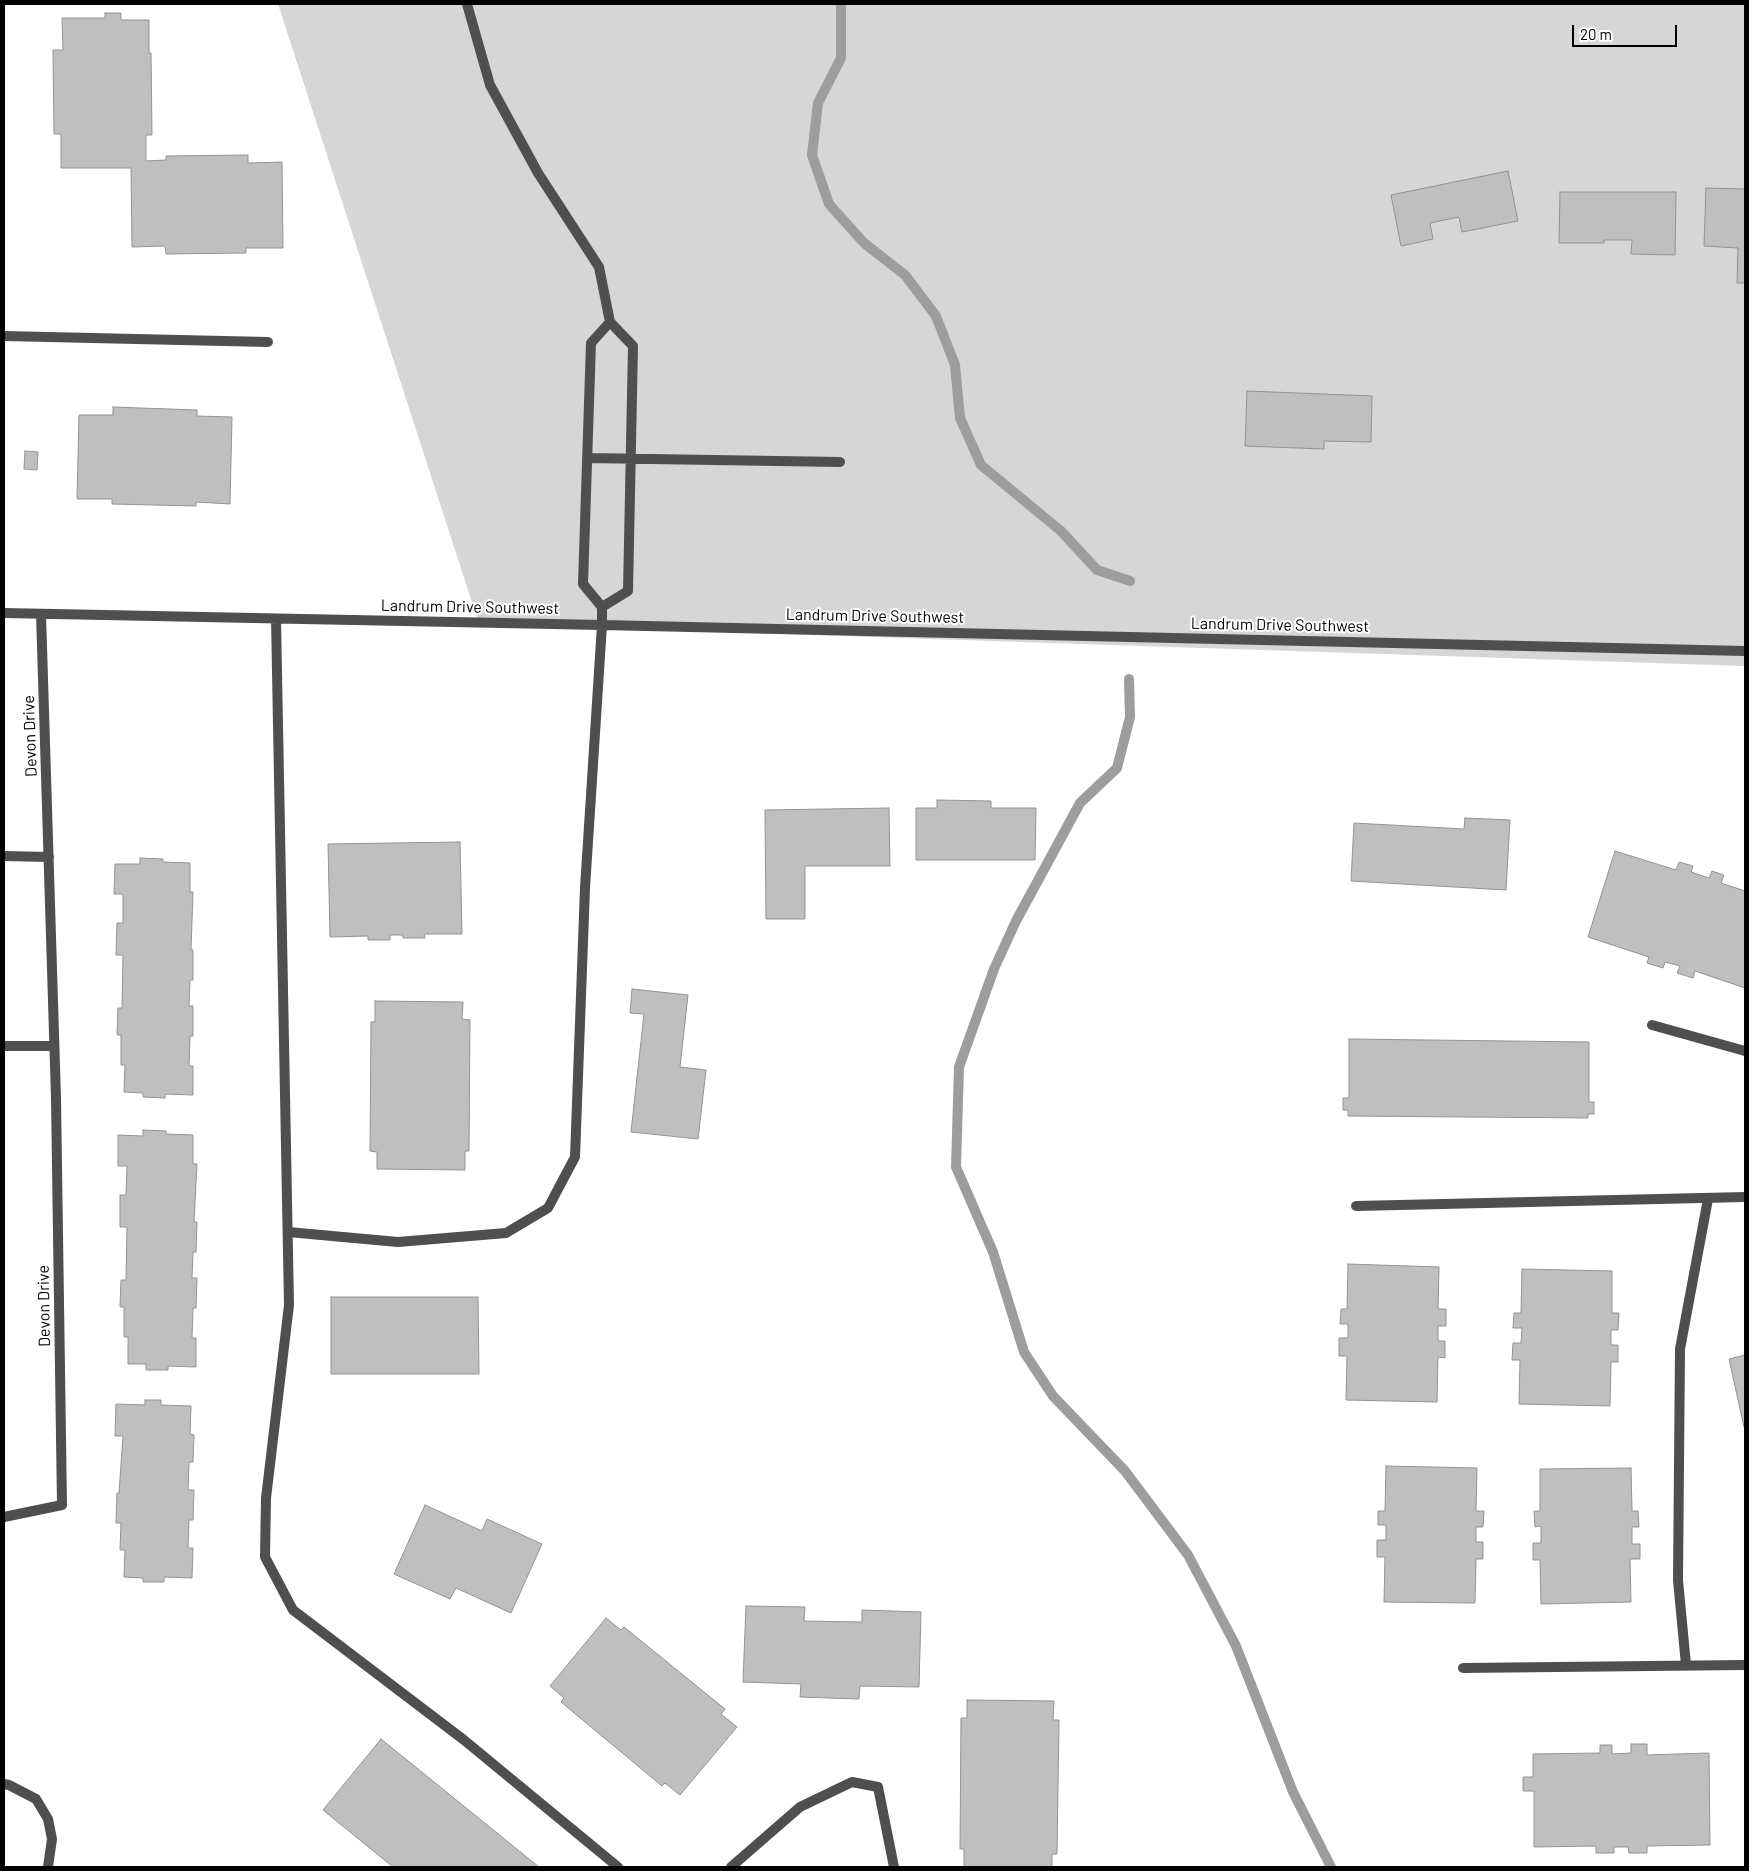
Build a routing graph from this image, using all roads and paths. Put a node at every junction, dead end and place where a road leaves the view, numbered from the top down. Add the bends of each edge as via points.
1 (467, 4) edge
2 (610, 322) junction
3 (4, 336) edge
4 (268, 342) dead end
5 (587, 458) junction
6 (632, 459) junction
7 (840, 462) dead end
8 (602, 607) junction
9 (4, 613) edge
10 (41, 614) junction
11 (276, 619) junction
12 (602, 625) junction
13 (1745, 651) edge
14 (4, 856) edge
15 (49, 857) junction
16 (1652, 1025) dead end
17 (4, 1046) edge
18 (54, 1046) junction
19 (1745, 1051) edge
20 (1745, 1197) edge
21 (1708, 1199) junction
22 (1356, 1206) dead end
23 (288, 1232) junction
24 (4, 1517) edge
25 (1686, 1665) junction
26 (1745, 1665) edge
27 (1463, 1668) dead end
28 (4, 1784) edge
29 (48, 1867) edge
30 (618, 1867) edge
31 (731, 1867) edge
32 (894, 1867) edge

1 - 2 street via 490,85 538,172 598,267
2 - 5 street via 591,343
2 - 6 street via 633,346
3 - 4 street
5 - 6 street
5 - 8 street via 583,584
6 - 7 street
6 - 8 street via 628,590
8 - 12 street
9 - 10 street, Landrum Drive Southwest
10 - 11 street, Landrum Drive Southwest
10 - 15 street, Devon Drive
11 - 12 street, Landrum Drive Southwest
11 - 23 street
12 - 13 street, Landrum Drive Southwest
12 - 23 street via 585,888 575,1157 548,1208 506,1233 398,1242
14 - 15 street
15 - 18 street, Devon Drive
16 - 19 street
17 - 18 street
18 - 24 street, Devon Drive via 62,1505
20 - 21 street
21 - 22 street
21 - 25 street via 1680,1349 1678,1580
23 - 30 street via 289,1305 266,1498 265,1557 293,1610 464,1740
25 - 26 street
25 - 27 street
28 - 29 street via 36,1799 48,1819 52,1839
31 - 32 street via 800,1807 852,1782 878,1787

